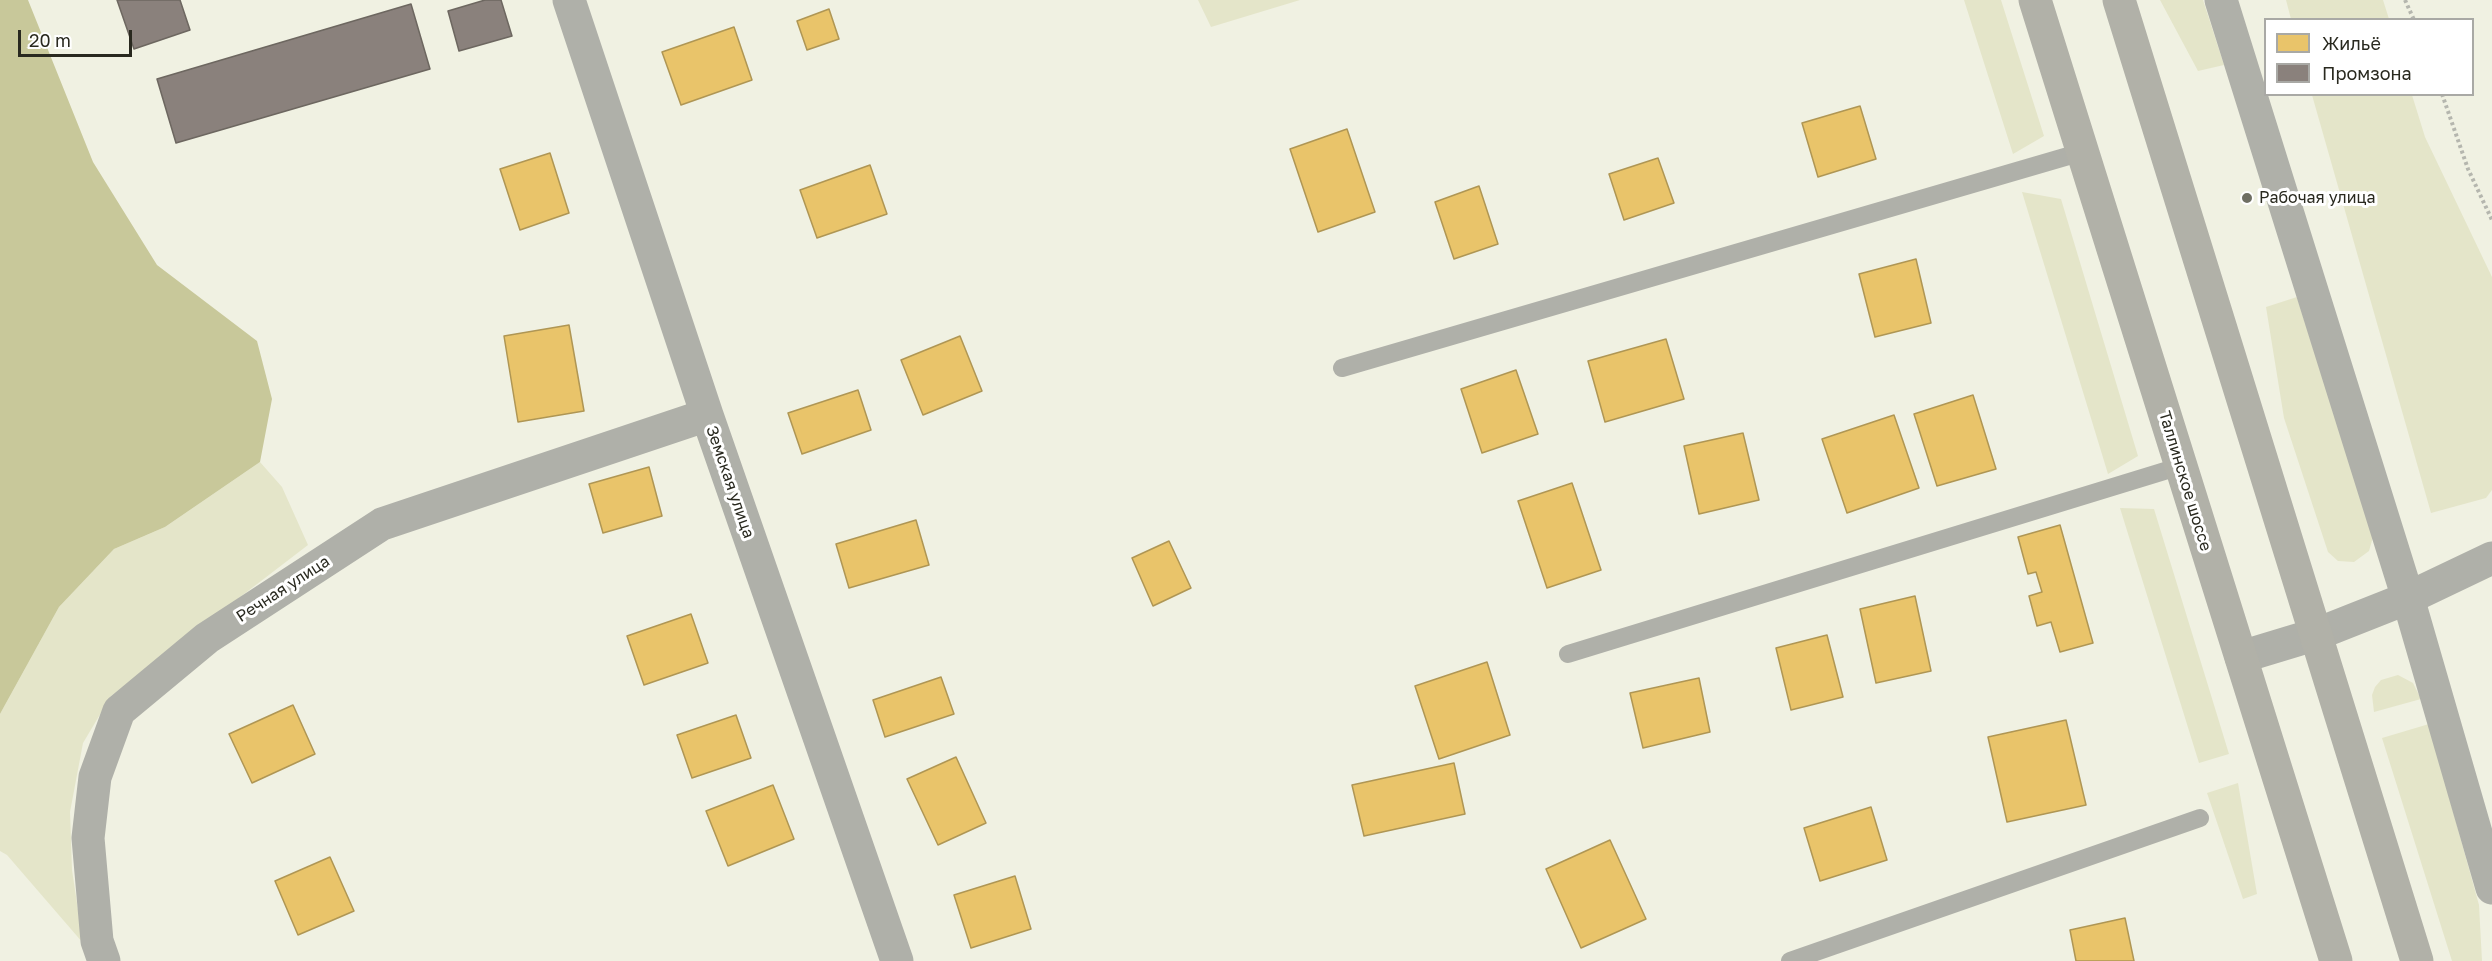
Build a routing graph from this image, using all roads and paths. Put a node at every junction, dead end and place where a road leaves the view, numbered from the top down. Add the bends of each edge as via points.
1 (569, 0) edge
2 (2035, 0) edge
3 (2120, 0) edge
4 (2222, 0) edge
5 (2405, 0) edge
6 (2413, 18) edge
7 (2443, 96) edge
8 (2082, 152) junction
9 (2492, 220) edge
10 (1342, 369) dead end
11 (707, 415) junction
12 (2181, 466) junction
13 (2492, 558) edge
14 (2408, 598) junction
15 (2317, 634) junction
16 (1568, 654) dead end
17 (2241, 657) junction
18 (2200, 818) dead end
19 (2492, 888) edge
20 (104, 961) edge
21 (897, 961) edge
22 (1790, 961) edge
23 (2336, 961) edge
24 (2417, 961) edge

1 - 11 street, Земская улица
2 - 8 main road, Таллинское шоссе
3 - 15 main road
4 - 14 street
5 - 6 path
7 - 9 path via 2468,170
8 - 10 lane
8 - 12 main road, Таллинское шоссе
11 - 20 street, Речная улица via 382,524 207,638 119,711 95,777 88,838 97,941
11 - 21 street, Земская улица
12 - 16 lane
12 - 17 main road, Таллинское шоссе
13 - 14 street
14 - 15 street
14 - 19 street
15 - 17 street
15 - 24 main road
17 - 23 main road, Таллинское шоссе
18 - 22 lane

